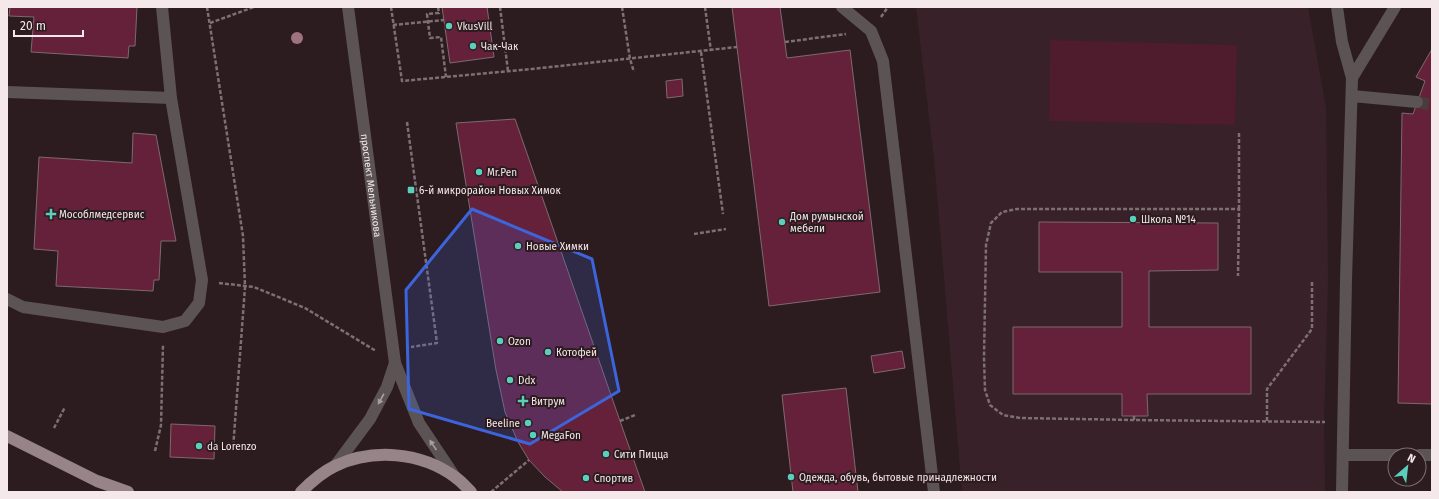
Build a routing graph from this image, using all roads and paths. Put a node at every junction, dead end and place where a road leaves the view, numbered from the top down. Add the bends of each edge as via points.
1 (162, 7) edge
2 (207, 7) edge
3 (254, 7) edge
4 (348, 7) edge
5 (391, 7) edge
6 (438, 7) edge
7 (500, 7) edge
8 (622, 7) edge
9 (705, 7) edge
10 (842, 7) edge
11 (1337, 7) edge
12 (1395, 7) edge
13 (444, 20) dead end
14 (428, 22) junction
15 (210, 23) junction
16 (393, 26) junction
17 (871, 31) junction
18 (785, 42) dead end
19 (736, 47) dead end
20 (711, 51) junction
21 (701, 52) junction
22 (630, 59) junction
23 (508, 71) junction
24 (634, 72) dead end
25 (446, 77) junction
26 (1352, 78) junction
27 (7, 92) edge
28 (1352, 96) junction
29 (171, 98) junction
30 (1417, 102) tunnel mouth
31 (407, 122) dead end
32 (1239, 133) dead end
33 (1239, 209) junction
34 (723, 214) dead end
35 (726, 229) dead end
36 (694, 234) dead end
37 (1238, 276) dead end
38 (202, 280) junction
39 (1312, 280) dead end
40 (245, 286) junction
41 (7, 299) edge
42 (163, 327) junction
43 (410, 347) dead end
44 (378, 352) dead end
45 (395, 363) junction
46 (65, 407) dead end
47 (635, 415) dead end
48 (1134, 416) dead end
49 (620, 420) dead end
50 (1134, 420) junction
51 (1267, 421) junction
52 (1343, 422) junction
53 (54, 428) dead end
54 (7, 436) edge
55 (233, 449) dead end
56 (155, 451) dead end
57 (1343, 455) junction
58 (1387, 455) edge
59 (529, 460) dead end
60 (335, 466) junction
61 (455, 477) junction
62 (106, 488) edge
63 (128, 492) edge
64 (301, 492) edge
65 (471, 492) edge
66 (491, 492) edge
67 (934, 492) edge
68 (1342, 492) edge

1 - 29 street
2 - 15 path
3 - 15 path
4 - 45 street, проспект Мельникова
5 - 16 path
6 - 14 path via 439,12 427,14
7 - 23 path
8 - 22 path
9 - 20 path
10 - 17 street
11 - 26 street via 1342,42
12 - 26 street
13 - 14 path
14 - 16 path
14 - 25 path via 430,38 441,37
15 - 40 path via 243,236
16 - 25 path via 402,81
17 - 18 path
17 - 67 street via 883,61
19 - 20 path
20 - 21 path
21 - 22 path
21 - 34 path
22 - 23 path
22 - 24 path
23 - 25 path
26 - 28 street
27 - 29 street
28 - 30 street
28 - 52 street
29 - 38 street
31 - 43 path via 437,343
32 - 33 path
33 - 37 path
33 - 50 path via 1017,209 1002,212 991,223 986,245 984,358 985,390 990,405 1003,415 1020,418
35 - 36 path
38 - 40 path
38 - 42 street via 199,303 190,315 185,321
39 - 51 path via 1312,329 1267,389
40 - 44 path via 254,287 305,308
40 - 55 path
41 - 42 street via 23,307
42 - 56 path via 161,425
45 -> 60 street, проспект Мельникова via 387,387 370,419
61 -> 45 street, проспект Мельникова via 419,423
46 - 53 path
47 - 49 path
48 - 50 path
50 - 51 path
51 - 52 path
52 - 57 street
54 - 62 main road
57 - 58 street
57 - 68 street
59 - 66 path
60 - 61 main road via 365,456 396,455 427,462
60 - 64 main road via 312,481
61 - 65 main road
62 - 63 main road

